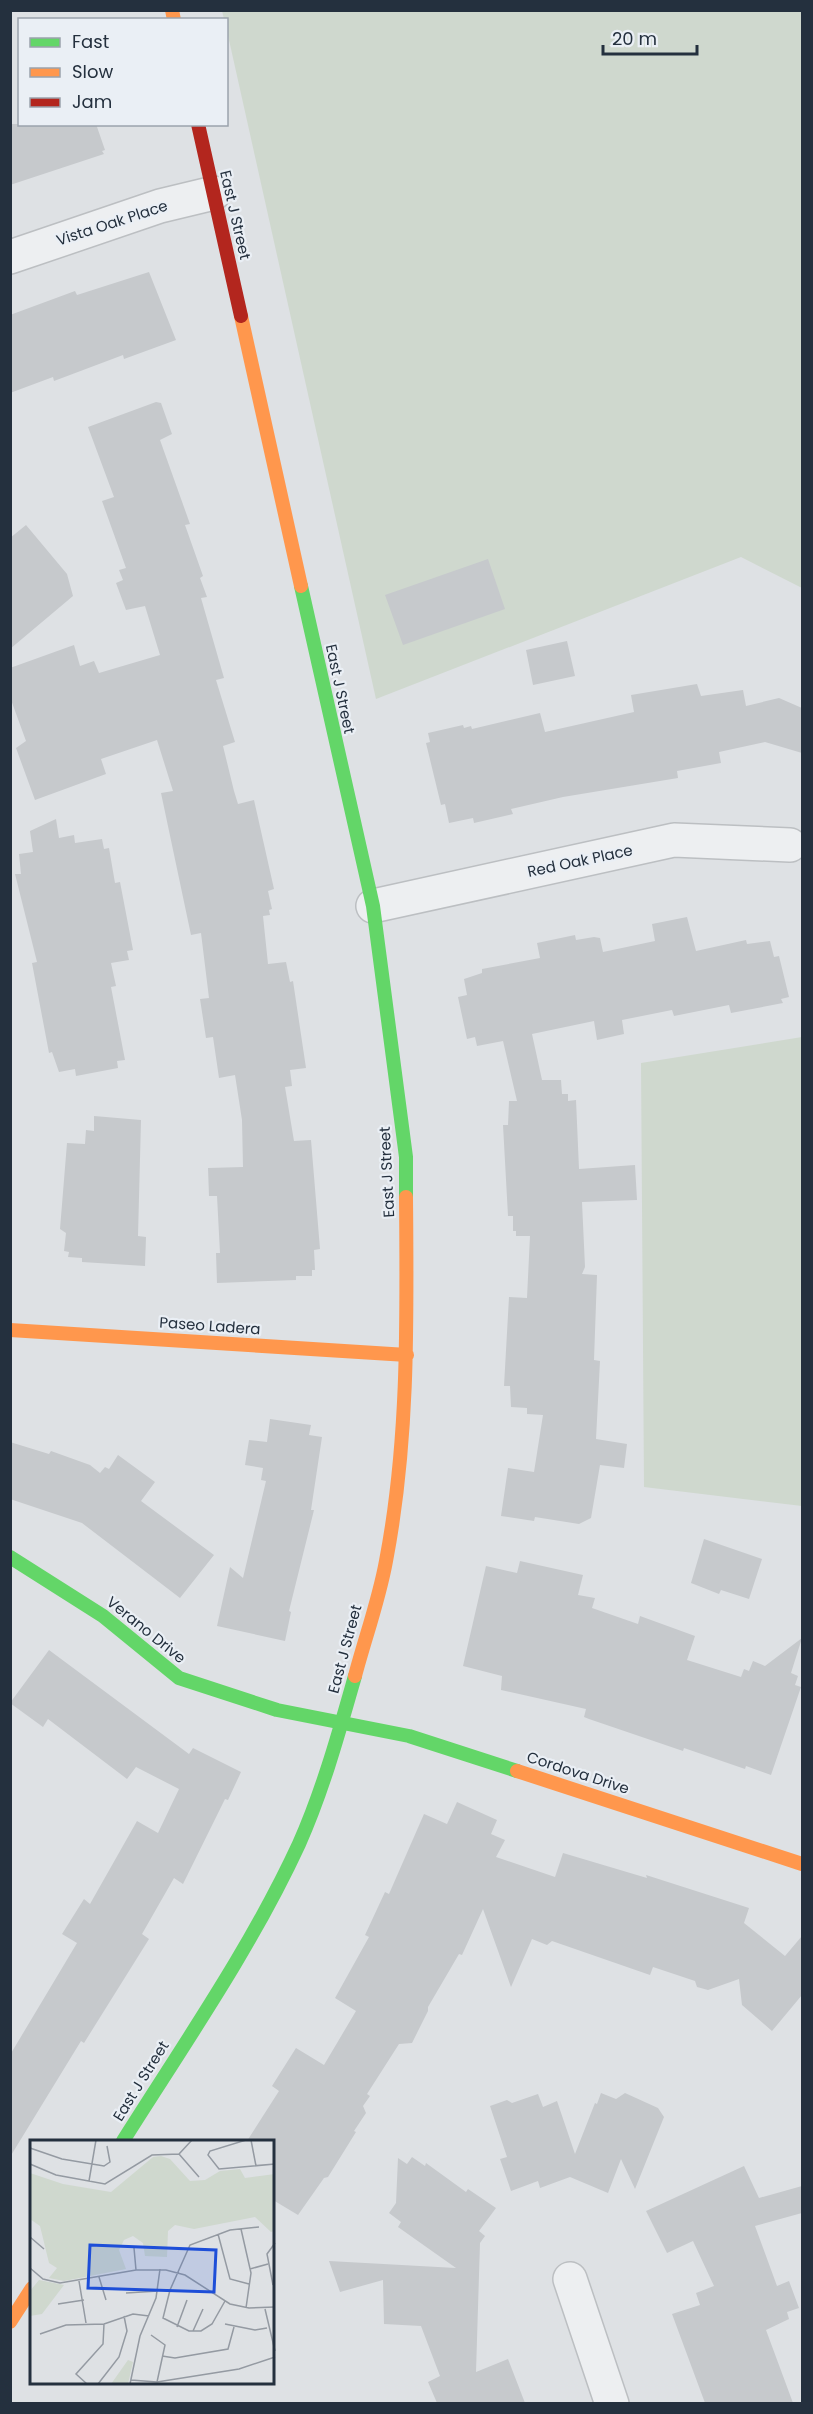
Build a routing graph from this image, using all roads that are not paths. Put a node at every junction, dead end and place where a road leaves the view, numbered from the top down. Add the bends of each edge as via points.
1 (198, 126) edge
2 (214, 193) junction
3 (10, 257) edge
4 (790, 845) dead end
5 (373, 906) junction
6 (10, 1330) edge
7 (407, 1355) junction
8 (10, 1557) edge
9 (342, 1721) junction
10 (802, 1864) edge
11 (124, 2140) edge
12 (570, 2279) dead end
13 (30, 2291) edge
14 (10, 2322) edge
15 (612, 2403) edge

1 - 2 street, East J Street
2 - 3 street, Vista Oak Place via 160,206
2 - 5 street, East J Street
4 - 5 street, Red Oak Place via 674,840
5 - 7 street, East J Street via 406,1156
6 - 7 street, Paseo Ladera
7 - 9 street, East J Street via 386,1562
8 - 9 street, Verano Drive via 103,1616 179,1678 277,1710
9 - 10 street, Cordova Drive via 409,1736
9 - 11 street, East J Street via 299,1843 253,1933
12 - 15 street
13 - 14 street

